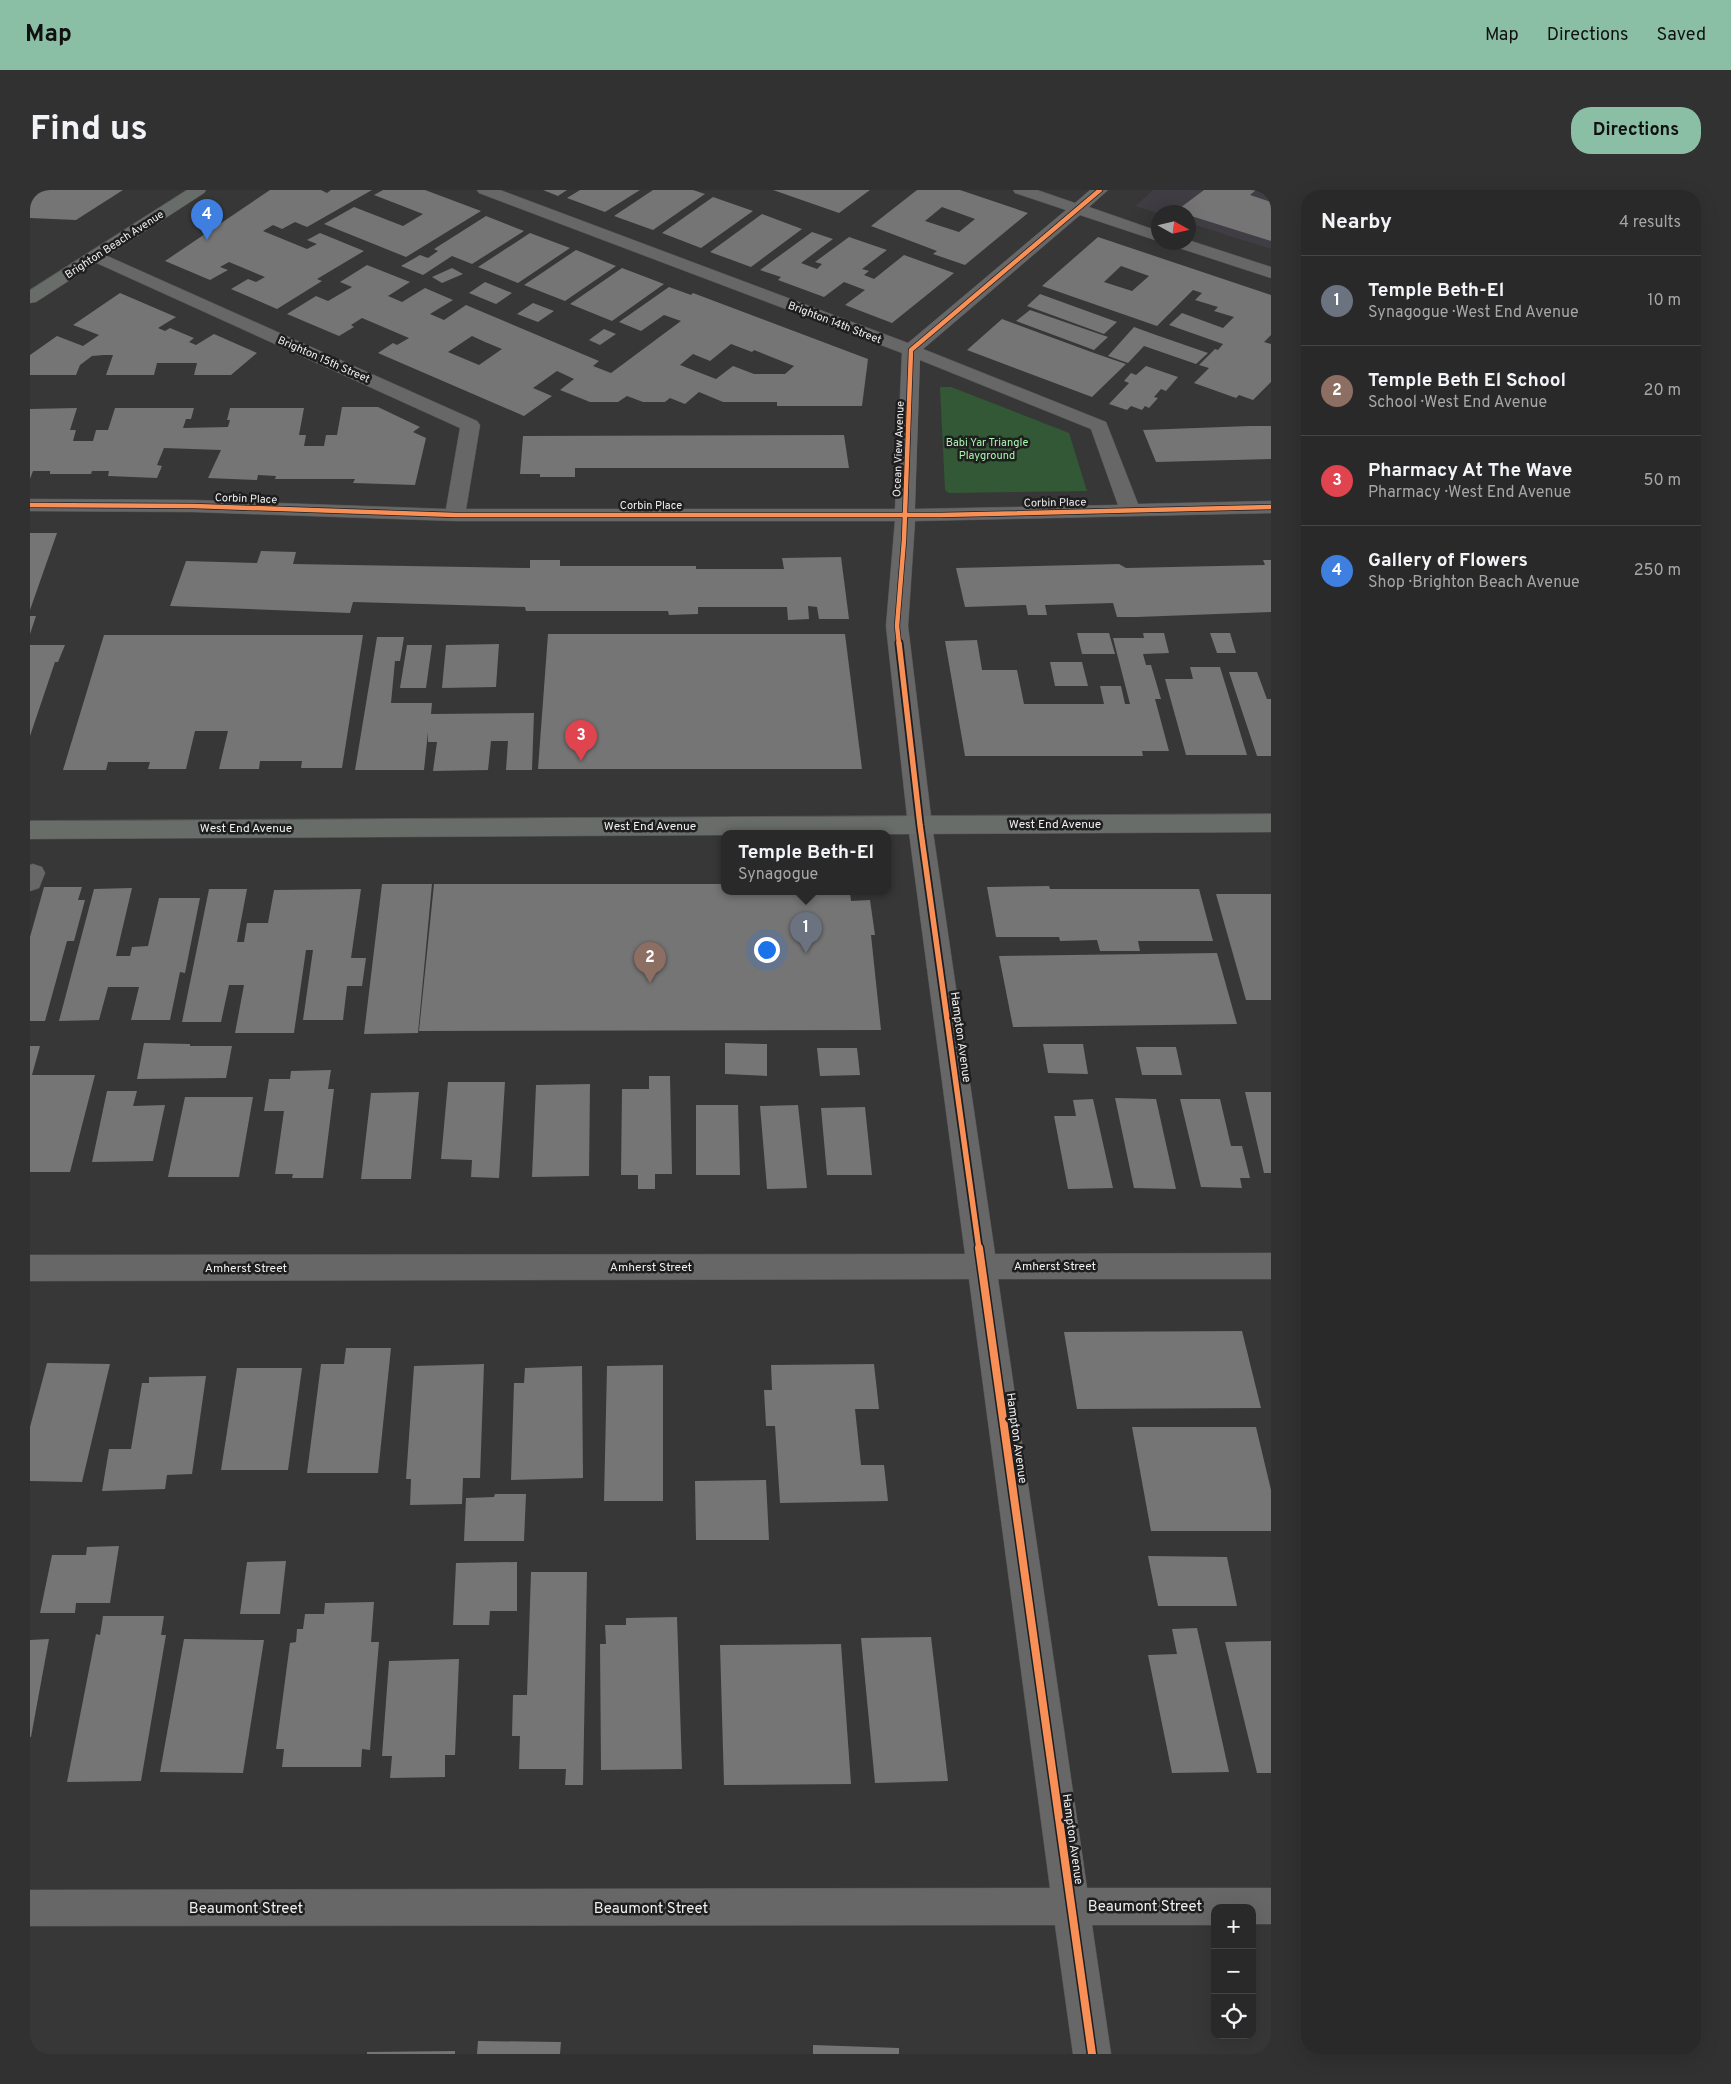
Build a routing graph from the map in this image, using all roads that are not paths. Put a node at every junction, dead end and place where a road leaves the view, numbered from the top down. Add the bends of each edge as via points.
1 (198, 190) edge
2 (485, 190) edge
3 (1021, 190) edge
4 (1100, 190) edge
5 (1077, 209) junction
6 (1151, 234) edge
7 (1196, 248) edge
8 (96, 256) junction
9 (1271, 273) edge
10 (30, 298) edge
11 (911, 350) junction
12 (30, 505) edge
13 (1271, 507) edge
14 (1130, 510) junction
15 (455, 515) junction
16 (905, 515) junction
17 (1271, 823) edge
18 (920, 825) junction
19 (30, 830) edge
20 (1271, 1266) edge
21 (982, 1267) junction
22 (30, 1268) edge
23 (1071, 1906) junction
24 (1271, 1906) edge
25 (30, 1908) edge
26 (1092, 2054) edge

1 - 8 main road, Brighton Beach Avenue
2 - 11 street, Brighton 14th Street
3 - 5 street
4 - 5 street
5 - 6 street
5 - 11 street
7 - 9 street
8 - 10 main road, Brighton Beach Avenue
8 - 15 street, Brighton 15th Street via 470,425
11 - 14 street, Brighton 14th Street via 1099,426
11 - 16 street, Ocean View Avenue
12 - 15 street, Corbin Place via 194,506
13 - 14 street, Corbin Place
14 - 16 street, Corbin Place
15 - 16 street, Corbin Place
16 - 18 street, Ocean View Avenue via 897,626
17 - 18 main road, West End Avenue
18 - 19 main road, West End Avenue
18 - 21 street, Hampton Avenue
20 - 21 street, Amherst Street
21 - 22 street, Amherst Street
21 - 23 street, Hampton Avenue
23 - 24 street, Beaumont Street
23 - 25 street, Beaumont Street
23 - 26 street, Hampton Avenue

